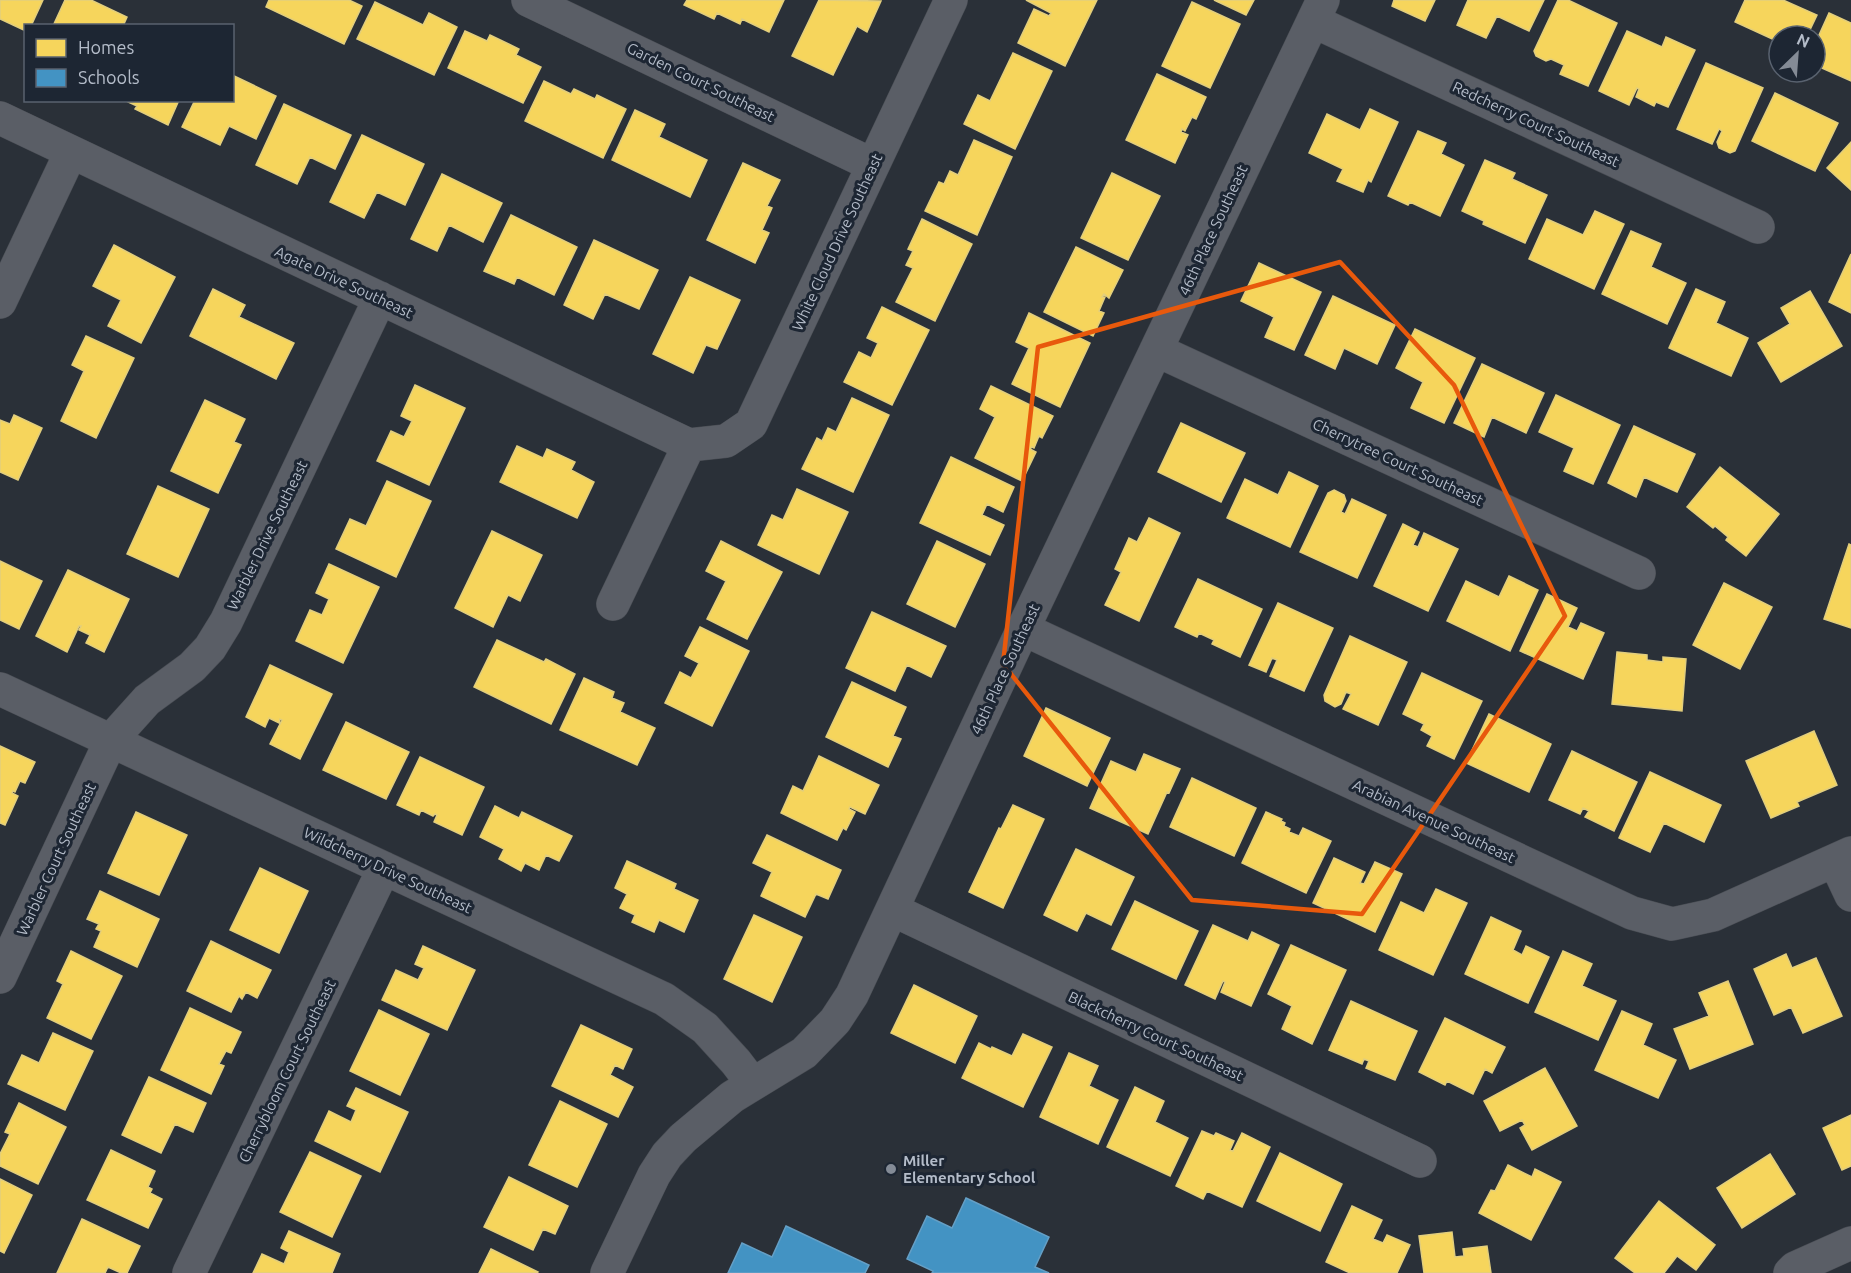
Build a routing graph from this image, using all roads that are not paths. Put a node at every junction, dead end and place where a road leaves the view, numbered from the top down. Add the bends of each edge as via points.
1 (528, 0) edge
2 (951, 0) edge
3 (1318, 10) edge
4 (0, 118) edge
5 (70, 152) junction
6 (873, 165) junction
7 (1758, 227) dead end
8 (380, 298) junction
9 (0, 302) edge
10 (1156, 350) junction
11 (689, 445) junction
12 (1639, 573) dead end
13 (613, 604) dead end
14 (1023, 629) junction
15 (0, 689) edge
16 (111, 740) junction
17 (1843, 857) edge
18 (384, 868) junction
19 (1851, 895) edge
20 (893, 910) junction
21 (0, 977) edge
22 (752, 1083) junction
23 (1420, 1161) dead end
24 (1851, 1243) edge
25 (189, 1273) edge
26 (607, 1273) edge
27 (1790, 1273) edge

1 - 6 street, Garden Court Southeast
2 - 6 street, White Cloud Drive Southeast
3 - 7 street, Redcherry Court Southeast
3 - 10 street, 46th Place Southeast
4 - 5 street, Agate Drive Southeast
5 - 8 street, Agate Drive Southeast
5 - 9 street
6 - 11 street, White Cloud Drive Southeast via 751,424 726,441
8 - 11 street, Agate Drive Southeast
8 - 16 street, Warbler Drive Southeast via 226,622 192,667 147,700
10 - 12 street, Cherrytree Court Southeast
10 - 14 street, 46th Place Southeast
11 - 13 street
14 - 17 street, Arabian Avenue Southeast via 1632,914 1672,924 1713,915
14 - 20 street, 46th Place Southeast
15 - 16 street, Wildcherry Drive Southeast
16 - 18 street, Wildcherry Drive Southeast
16 - 21 street, Warbler Court Southeast
17 - 19 street
18 - 22 street, Wildcherry Drive Southeast via 664,999 705,1028
18 - 25 street, Cherrybloom Court Southeast
20 - 22 street, 46th Place Southeast via 836,1021 804,1053
20 - 23 street, Blackcherry Court Southeast
22 - 26 street, 46th Place Southeast via 683,1138 668,1155 654,1175
24 - 27 street

